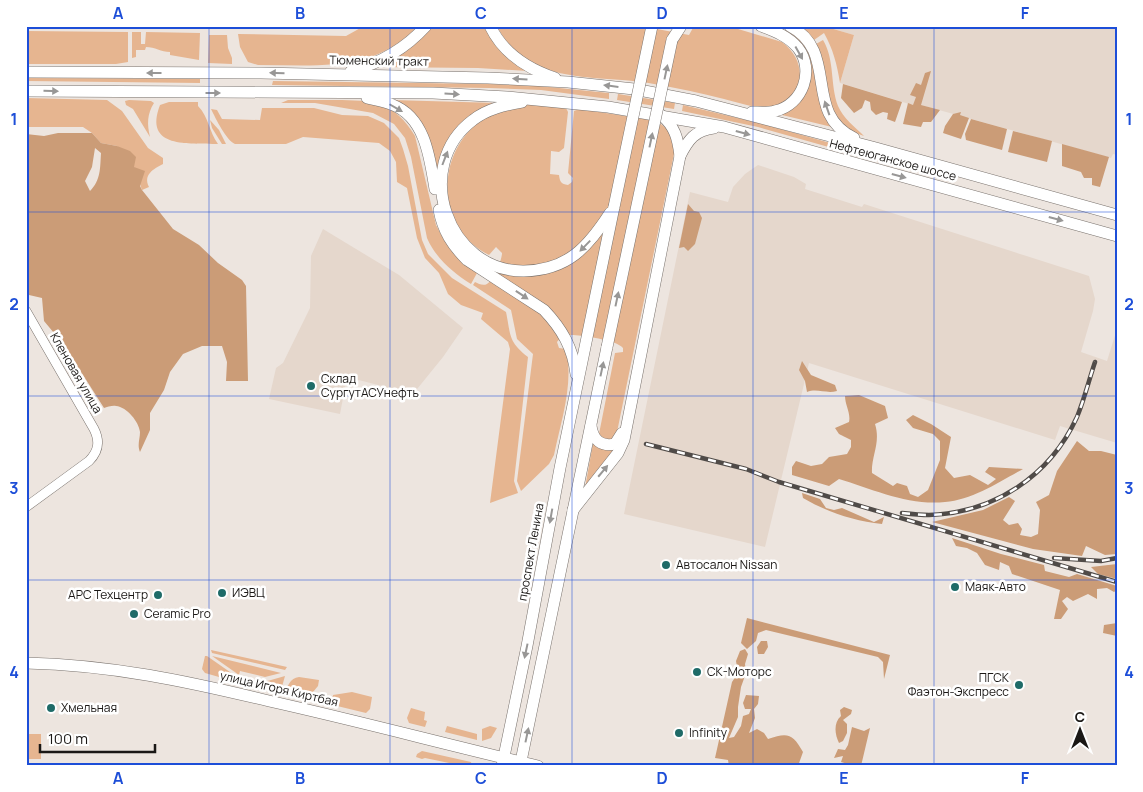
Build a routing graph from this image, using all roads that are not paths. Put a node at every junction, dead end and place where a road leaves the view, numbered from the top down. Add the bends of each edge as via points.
1 (426, 26) edge
2 (490, 26) edge
3 (652, 26) edge
4 (761, 26) edge
5 (790, 26) edge
6 (679, 27) edge
7 (26, 72) edge
8 (326, 74) junction
9 (568, 82) junction
10 (26, 91) edge
11 (350, 93) junction
12 (560, 101) junction
13 (728, 110) junction
14 (661, 115) junction
15 (724, 128) junction
16 (876, 148) junction
17 (680, 156) junction
18 (614, 207) junction
19 (1117, 215) edge
20 (1117, 236) edge
21 (483, 265) junction
22 (26, 311) edge
23 (574, 397) junction
24 (627, 420) junction
25 (591, 423) junction
26 (26, 507) edge
27 (572, 510) junction
28 (26, 663) edge
29 (503, 762) edge
30 (521, 764) edge
31 (538, 766) edge

1 - 8 main road via 406,45 383,59 362,68
2 - 9 main road via 502,44 520,61
3 - 18 main road, проспект Ленина, bridge
4 -> 13 main road via 784,36 798,49 805,68 803,87 790,104 776,111
16 -> 5 main road via 845,134 833,124 814,52 808,40
25 -> 6 main road, bridge via 672,40
8 -> 7 main road, Тюменский тракт
9 -> 8 main road, Тюменский тракт
13 -> 9 main road, Тюменский тракт via 663,94
10 -> 11 main road
11 -> 12 main road via 433,93
11 -> 21 main road via 395,105 415,123 426,144 446,234 467,260
12 - 14 main road
21 -> 12 main road via 462,242 447,212 441,177 449,148 471,121 487,112 525,101
13 - 16 main road, Нефтеюганское шоссе
14 - 15 main road, Нефтеюганское шоссе
14 - 17 main road via 676,133
15 - 17 main road via 704,129 693,135
15 -> 20 main road, Нефтеюганское шоссе
16 - 19 main road, Нефтеюганское шоссе
17 - 24 main road
18 -> 21 main road via 594,237 567,261 551,268 527,271
18 - 23 main road, проспект Ленина
21 -> 23 main road via 544,310 564,334 574,360
22 - 26 street, Кленовая улица via 98,436 98,449 90,460
23 -> 29 main road, проспект Ленина
24 - 25 main road via 621,437 615,444 607,446 594,438
27 -> 24 main road via 618,453
25 - 27 main road
30 -> 27 main road
28 - 29 main road, улица Игоря Киртбая via 101,667 149,674 313,711
29 - 30 main road, улица Игоря Киртбая
30 - 31 main road, улица Игоря Киртбая

